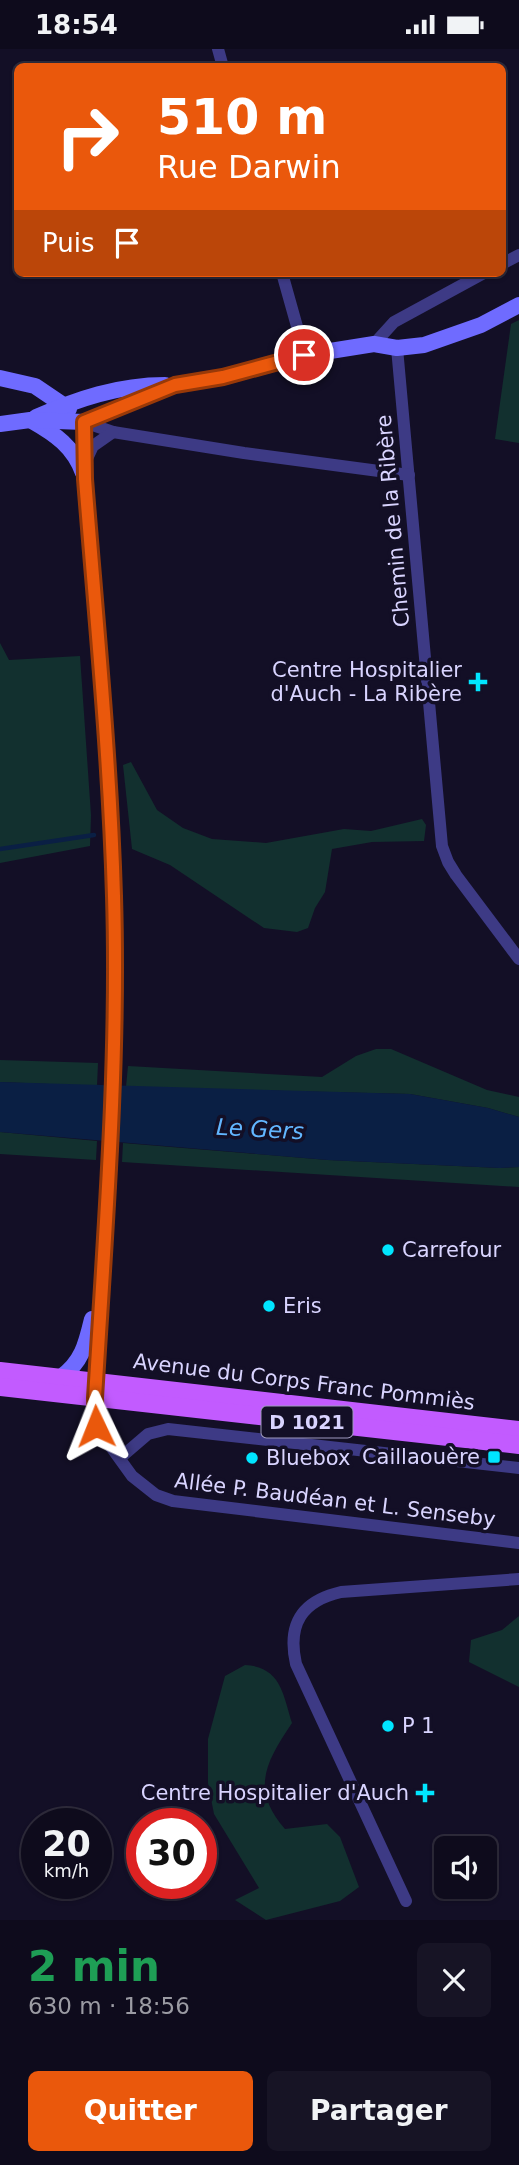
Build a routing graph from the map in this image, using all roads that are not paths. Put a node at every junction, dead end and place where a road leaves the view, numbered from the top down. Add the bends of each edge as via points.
1 (283, 277) edge
2 (477, 277) edge
3 (519, 305) edge
4 (374, 344) junction
5 (397, 348) junction
6 (304, 355) junction
7 (0, 379) edge
8 (175, 385) junction
9 (64, 405) junction
10 (30, 420) junction
11 (77, 422) junction
12 (0, 424) edge
13 (113, 432) junction
14 (85, 471) junction
15 (408, 475) junction
16 (519, 959) edge
17 (102, 1272) junction
18 (0, 1371) edge
19 (61, 1377) junction
20 (0, 1387) edge
21 (96, 1390) junction
22 (519, 1430) edge
23 (519, 1445) edge
24 (120, 1458) junction
25 (519, 1468) edge
26 (519, 1543) edge
27 (519, 1579) edge
28 (406, 1901) dead end

1 - 6 street
2 - 4 street via 394,322
3 - 5 street via 449,337
4 - 5 street
4 - 6 street
5 - 15 street, Chemin de la Ribère
6 - 8 street
7 - 9 street via 35,386
8 - 9 street via 112,389
8 - 11 street
9 - 10 street
9 - 11 street
10 - 11 street
10 - 12 street
10 - 14 street via 64,442
11 - 13 street
11 - 14 street
13 - 14 street via 93,446
13 - 15 street
14 - 17 street via 115,923 114,1061
15 - 16 street, Chemin de la Ribère via 442,846 456,875
17 - 19 street via 86,1346 78,1363
17 - 21 street
18 - 19 main road, Avenue du Corps Franc Pommiès / D 1021
19 - 21 main road, Avenue du Corps Franc Pommiès / D 1021
20 - 21 main road, Avenue du Corps Franc Pommiès / D 1021
21 - 22 main road, Avenue du Corps Franc Pommiès / D 1021
21 - 23 main road, Avenue du Corps Franc Pommiès / D 1021
21 - 24 street, Allée P. Baudéan et L. Senseby via 96,1426
24 - 25 street via 148,1434 168,1429
24 - 26 street, Allée P. Baudéan et L. Senseby via 144,1488 173,1501
27 - 28 street via 341,1592 313,1602 297,1623 292,1647 296,1664

